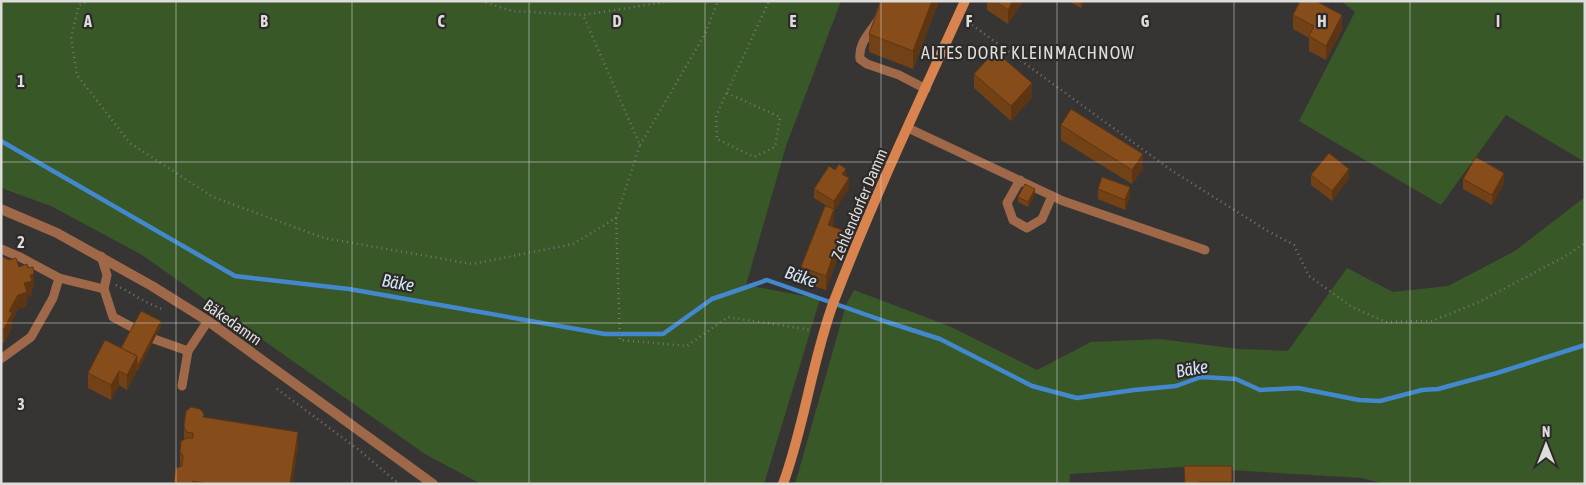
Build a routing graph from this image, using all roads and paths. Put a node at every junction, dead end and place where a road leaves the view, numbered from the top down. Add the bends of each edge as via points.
1 (90, 1) edge
2 (481, 1) edge
3 (672, 1) edge
4 (718, 1) edge
5 (769, 1) edge
6 (886, 1) edge
7 (965, 1) edge
8 (583, 15) junction
9 (959, 15) junction
10 (926, 89) junction
11 (727, 92) junction
12 (908, 128) junction
13 (640, 145) junction
14 (1020, 180) junction
15 (1052, 196) junction
16 (1, 209) edge
17 (616, 218) junction
18 (1585, 243) edge
19 (1, 249) edge
20 (1205, 250) dead end
21 (101, 256) junction
22 (59, 278) junction
23 (104, 289) junction
24 (208, 321) junction
25 (823, 332) junction
26 (188, 351) junction
27 (2, 358) edge
28 (182, 386) dead end
29 (433, 484) edge
30 (783, 484) edge

1 - 17 path via 79,5 71,37 78,75 130,143 213,197 324,238 472,264 573,244
2 - 8 path via 512,11
3 - 8 path
4 - 13 path via 705,34
5 - 11 path
6 - 10 lane via 864,39 860,59
7 - 9 main road, Zehlendorfer Damm
8 - 13 path
9 - 10 main road, Zehlendorfer Damm
9 - 18 path via 1171,170 1294,246 1309,276 1352,307 1386,322 1432,321 1477,303
10 - 12 main road, Zehlendorfer Damm
11 - 11 path via 716,116 717,139 754,157 775,147 780,117
12 - 14 lane
12 - 25 main road, Zehlendorfer Damm
13 - 17 path
14 - 15 lane
14 - 15 lane via 1007,203 1012,220 1027,228 1042,219
15 - 20 lane
16 - 21 street, Bäkedamm
17 - 25 path via 620,340 687,346 728,317
19 - 22 lane
21 - 23 lane via 107,275
21 - 24 street, Bäkedamm
22 - 23 lane
22 - 27 lane via 53,298 31,337
23 - 26 lane via 113,317 154,339
24 - 26 lane
24 - 29 street, Bäkedamm
25 - 30 main road, Zehlendorfer Damm
26 - 28 lane

